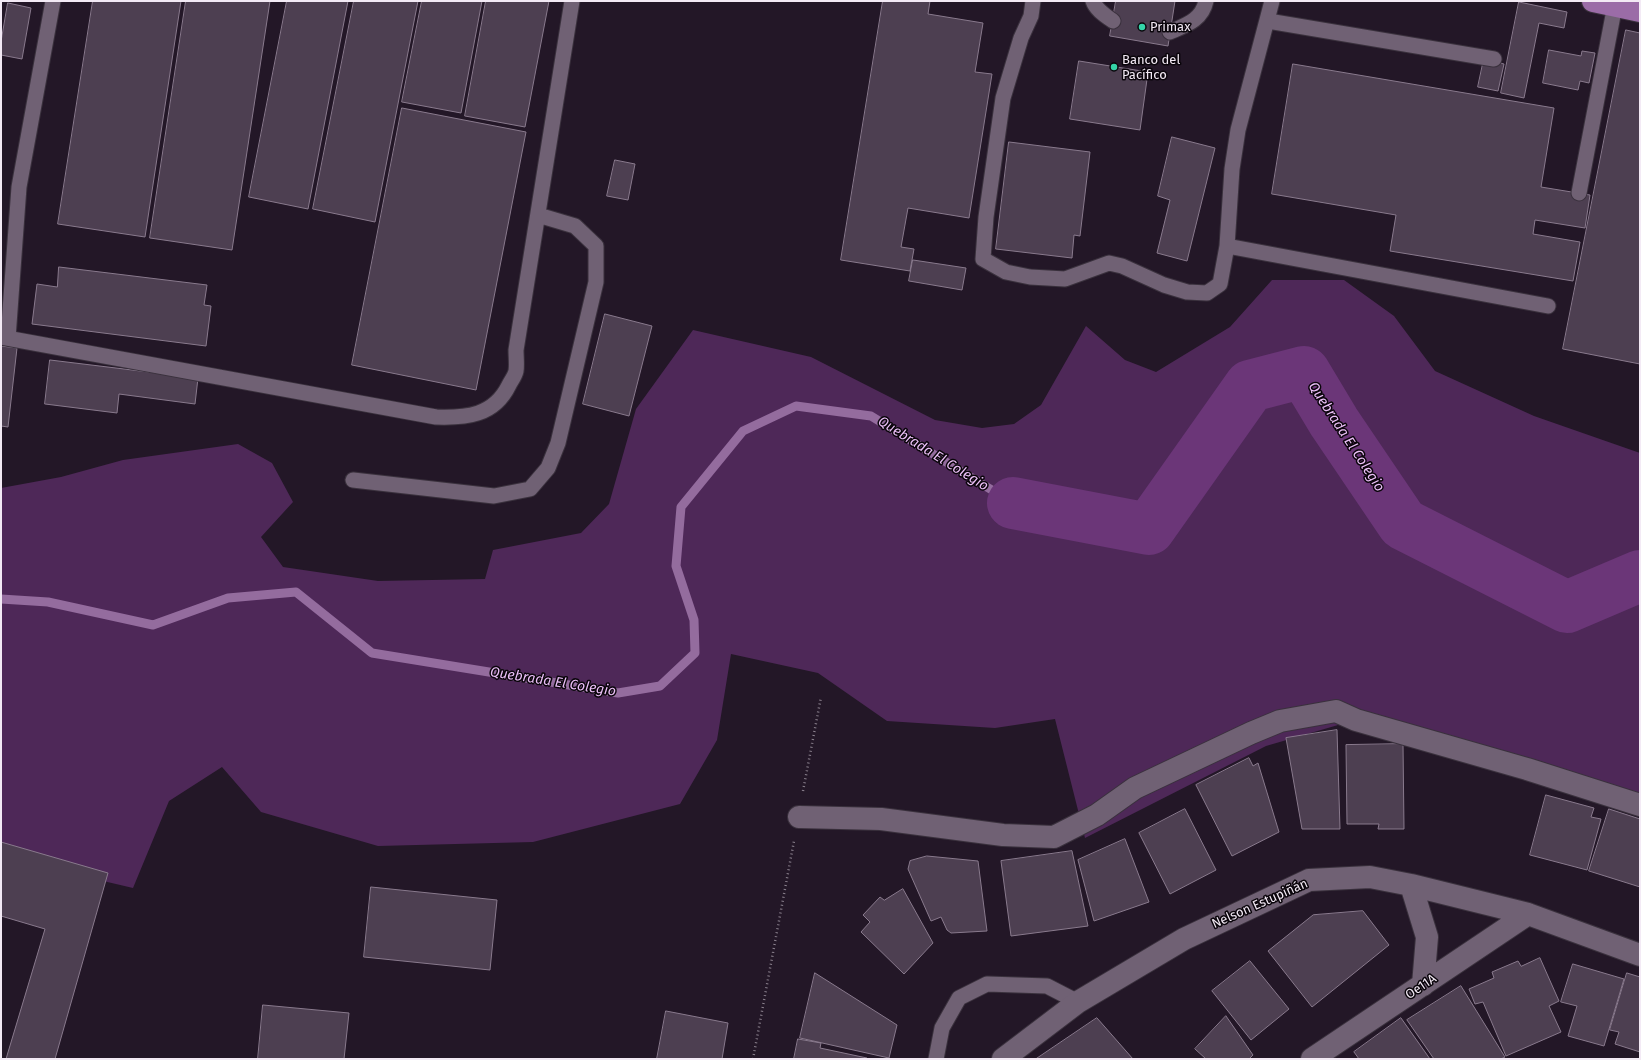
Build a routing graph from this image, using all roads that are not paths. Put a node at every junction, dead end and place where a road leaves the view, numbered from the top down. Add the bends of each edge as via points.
1 (53, 1) edge
2 (572, 1) edge
3 (1033, 1) edge
4 (1093, 1) edge
5 (1206, 1) edge
6 (1272, 1) edge
7 (1593, 1) edge
8 (1615, 5) junction
9 (1640, 10) edge
10 (1113, 21) dead end
11 (1268, 21) junction
12 (1170, 32) dead end
13 (1494, 59) dead end
14 (1579, 193) dead end
15 (538, 215) junction
16 (1227, 246) junction
17 (1548, 306) dead end
18 (4, 338) edge
19 (353, 480) dead end
20 (1640, 805) edge
21 (798, 817) road end
22 (1411, 885) junction
23 (1528, 914) junction
24 (1640, 955) edge
25 (1423, 985) junction
26 (1078, 1002) junction
27 (936, 1059) edge
28 (1004, 1059) edge
29 (1312, 1059) edge

1 - 18 lane via 19,187
2 - 15 lane
3 - 16 lane via 1031,16 1021,38 1003,98 986,217 983,259 1006,272 1030,277 1065,279 1110,263 1164,285 1187,292 1207,293 1220,284
4 - 10 lane via 1094,5
5 - 12 lane via 1204,10 1191,23
6 - 11 lane
7 - 8 main road
8 - 9 main road
8 - 14 lane
11 - 13 lane
11 - 16 lane via 1238,130 1232,169
15 - 18 lane via 516,350 516,372 499,401 488,409 461,418 436,417
15 - 19 lane via 575,226 596,246 596,282 558,444 548,468 530,489 494,496
16 - 17 lane
20 - 21 street via 1527,769 1356,720 1336,711 1280,721 1251,733 1135,788 1096,815 1054,837 1003,835 881,819
22 - 23 street, Nelson Estupiñán
22 - 25 street via 1427,937
22 - 26 street, Nelson Estupiñán via 1370,877 1309,880 1184,939
23 - 24 street, Nelson Estupiñán
23 - 25 street, Oe11A
25 - 29 street, Oe11A
26 - 27 lane via 1047,986 987,984 959,998 942,1028
26 - 28 street, Nelson Estupiñán

